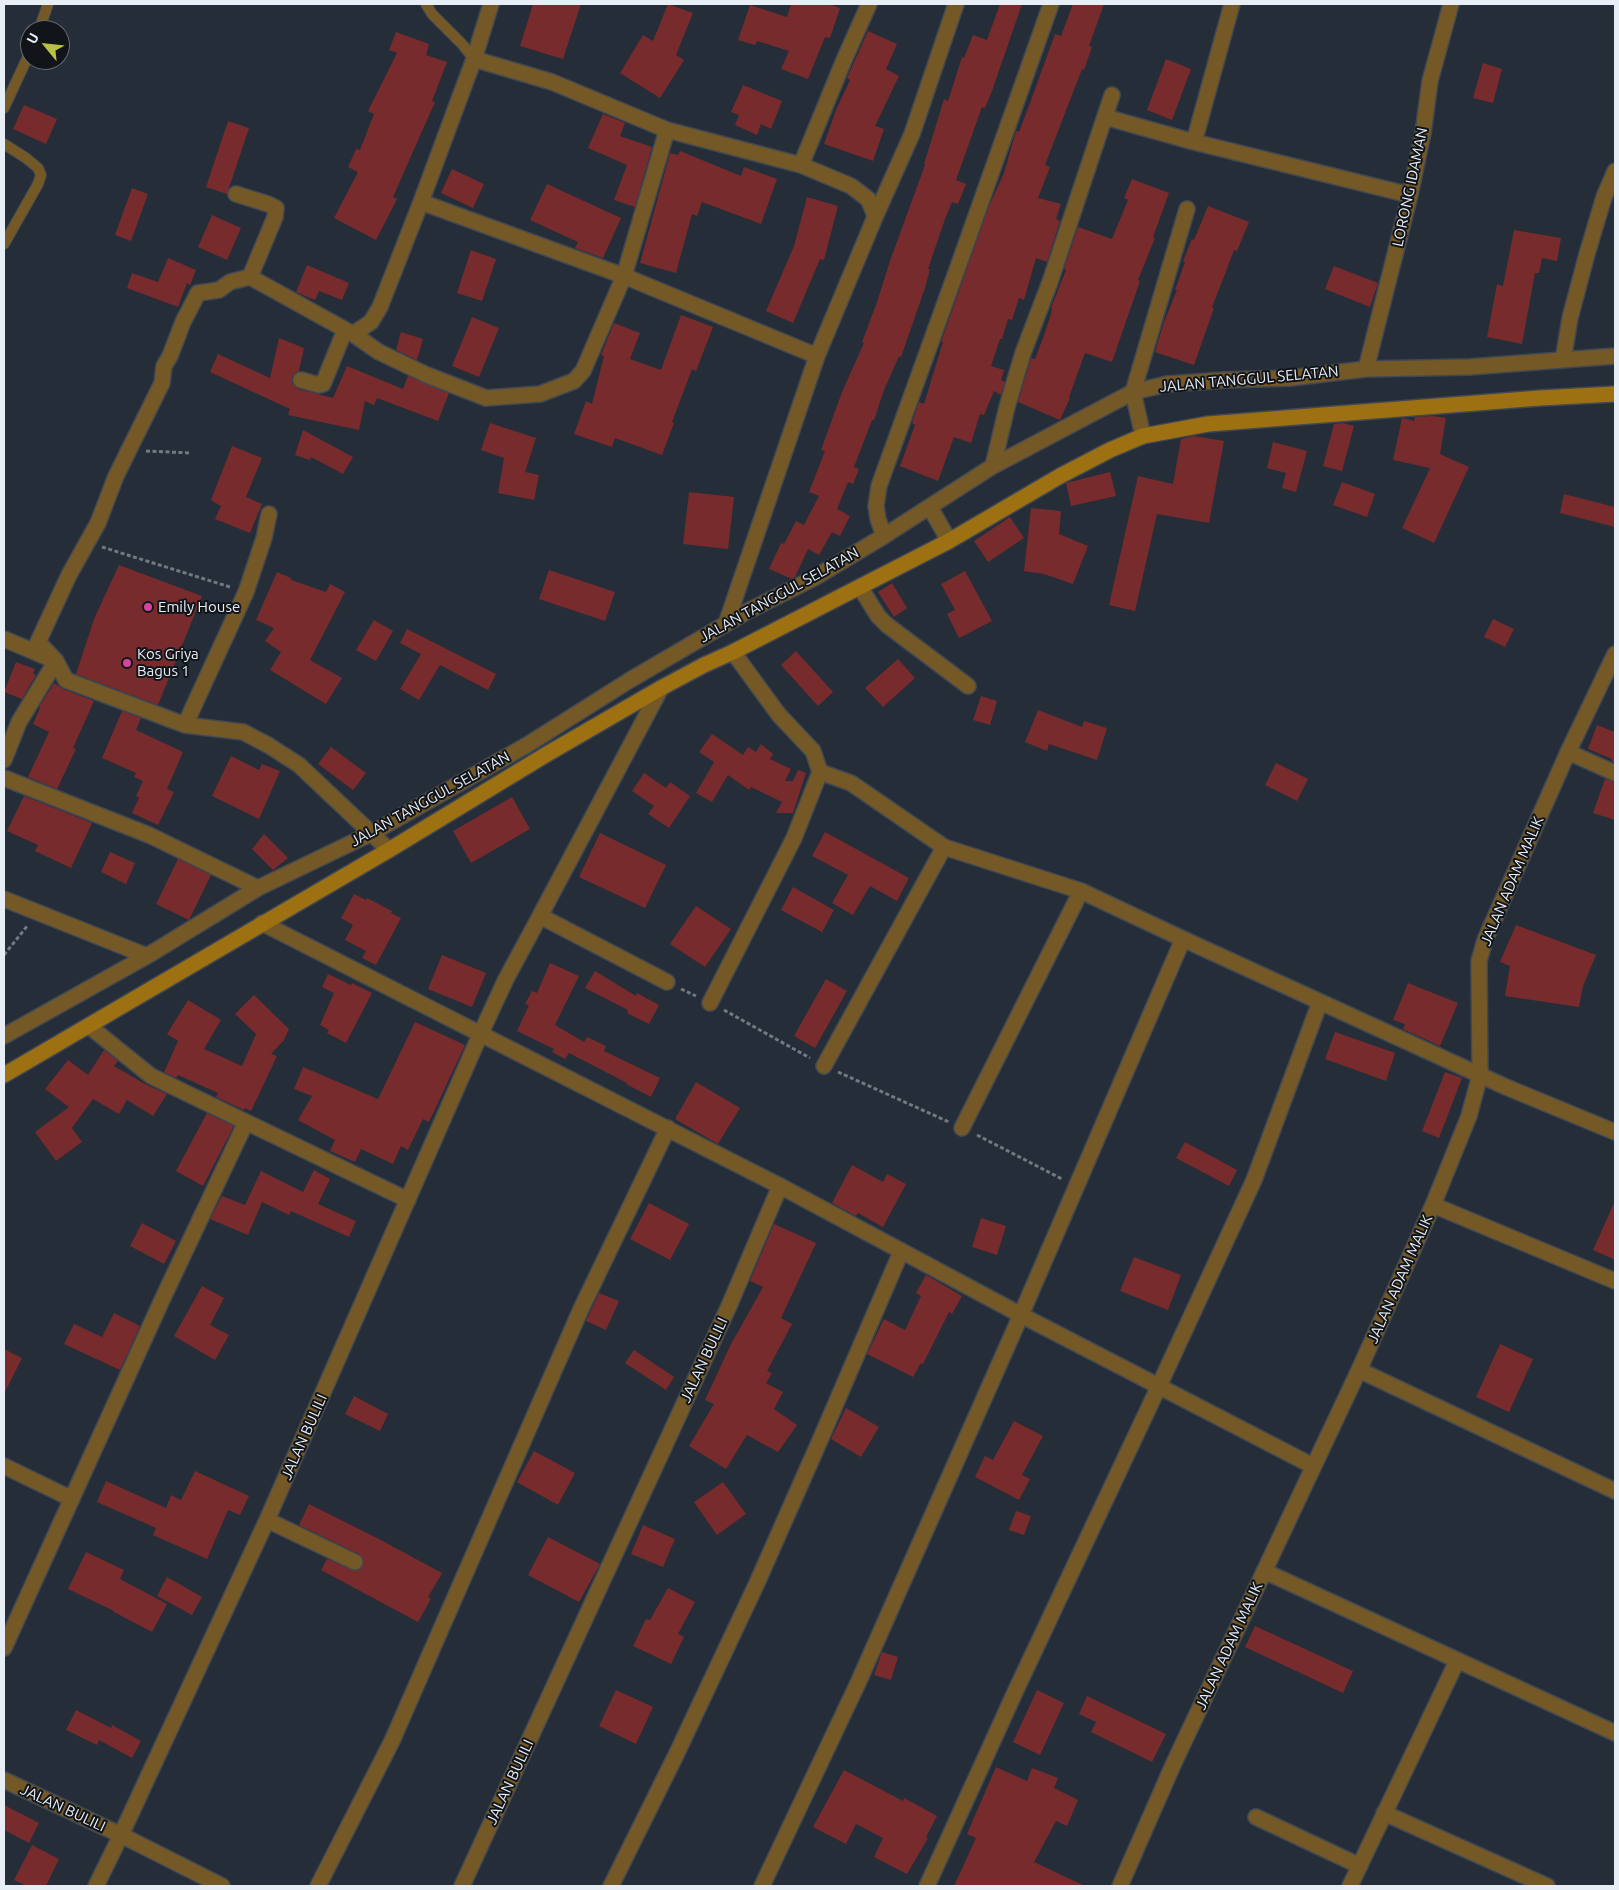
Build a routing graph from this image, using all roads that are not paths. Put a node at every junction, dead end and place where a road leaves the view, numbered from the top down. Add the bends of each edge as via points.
1 (48, 4) edge
2 (426, 4) edge
3 (491, 4) edge
4 (869, 4) edge
5 (956, 4) edge
6 (1051, 4) edge
7 (1232, 4) edge
8 (1451, 4) edge
9 (42, 20) edge
10 (474, 59) junction
11 (22, 70) edge
12 (1112, 95) dead end
13 (4, 108) edge
14 (1104, 117) junction
15 (667, 130) junction
16 (1194, 142) junction
17 (4, 144) edge
18 (801, 165) junction
19 (1615, 171) edge
20 (236, 194) dead end
21 (1410, 195) junction
22 (421, 202) junction
23 (1187, 209) dead end
24 (875, 218) junction
25 (4, 244) edge
26 (624, 276) junction
27 (250, 277) junction
28 (349, 332) junction
29 (817, 356) junction
30 (1615, 356) edge
31 (1563, 360) junction
32 (1366, 369) junction
33 (301, 380) dead end
34 (1133, 392) junction
35 (1615, 394) edge
36 (1143, 436) junction
37 (993, 466) junction
38 (930, 507) junction
39 (269, 514) dead end
40 (884, 536) junction
41 (949, 541) junction
42 (860, 587) junction
43 (726, 624) junction
44 (4, 639) edge
45 (733, 652) junction
46 (1615, 654) edge
47 (56, 661) junction
48 (968, 686) dead end
49 (661, 688) junction
50 (185, 725) junction
51 (1568, 752) junction
52 (4, 760) edge
53 (820, 772) junction
54 (1615, 773) edge
55 (4, 778) edge
56 (372, 833) junction
57 (944, 847) junction
58 (389, 850) junction
59 (258, 888) junction
60 (1081, 891) junction
61 (4, 899) edge
62 (540, 916) junction
63 (262, 923) junction
64 (1182, 939) junction
65 (147, 956) junction
66 (667, 982) road end
67 (1320, 1002) junction
68 (710, 1003) road end
69 (89, 1026) junction
70 (480, 1035) junction
71 (4, 1036) edge
72 (824, 1066) road end
73 (4, 1075) edge
74 (1480, 1075) junction
75 (246, 1122) junction
76 (668, 1128) junction
77 (962, 1128) road end
78 (1615, 1132) edge
79 (780, 1186) junction
80 (408, 1200) junction
81 (1433, 1205) junction
82 (901, 1252) junction
83 (1615, 1281) edge
84 (1021, 1315) junction
85 (1359, 1370) junction
86 (1159, 1386) junction
87 (4, 1466) edge
88 (1313, 1466) junction
89 (1615, 1491) edge
90 (72, 1500) junction
91 (267, 1520) junction
92 (355, 1562) dead end
93 (1264, 1571) junction
94 (9, 1621) edge
95 (4, 1648) edge
96 (1456, 1661) junction
97 (1615, 1733) edge
98 (4, 1780) edge
99 (1384, 1813) junction
100 (1256, 1817) dead end
101 (121, 1836) junction
102 (1360, 1866) junction
103 (96, 1886) edge
104 (222, 1886) edge
105 (318, 1886) edge
106 (462, 1886) edge
107 (611, 1886) edge
108 (762, 1886) edge
109 (927, 1886) edge
110 (1120, 1886) edge
111 (1350, 1886) edge
112 (1547, 1886) edge

1 - 9 lane
2 - 10 lane
3 - 10 street
4 - 18 street
5 - 24 street via 912,134
6 - 40 street via 879,486 876,506
7 - 16 street
8 - 21 street, LORONG IDAMAN via 1430,81
10 - 15 street via 552,82
10 - 22 street
11 - 13 lane
12 - 14 street
14 - 16 street
14 - 37 street via 1023,353 1006,407
15 - 18 street
15 - 26 street
16 - 21 street
17 - 25 lane via 38,168 41,176
18 - 24 street via 843,181 860,192 868,199
19 - 31 street via 1587,254
20 - 27 street via 276,208
21 - 32 street, LORONG IDAMAN
22 - 26 street
22 - 28 street via 380,307 371,322
23 - 34 street
24 - 29 street
26 - 28 street via 583,371 574,382 540,394 486,398 379,352
26 - 29 street
27 - 28 street
27 - 47 street via 230,282 219,290 198,293 182,322 164,366 162,383 116,476 98,524 69,575 38,642
28 - 33 street via 323,384
29 - 43 street
30 - 31 street, JALAN TANGGUL SELATAN
31 - 32 street, JALAN TANGGUL SELATAN via 1469,367
32 - 34 street, JALAN TANGGUL SELATAN via 1290,378 1167,384
34 - 36 street
34 - 37 street, JALAN TANGGUL SELATAN
35 - 36 street, JALAN TANGGUL SELATAN via 1208,424
36 - 41 street, JALAN TANGGUL SELATAN via 1060,476
37 - 38 street, JALAN TANGGUL SELATAN
38 - 40 street, JALAN TANGGUL SELATAN
38 - 41 street
39 - 50 street via 246,592
40 - 43 street, JALAN TANGGUL SELATAN via 814,578
41 - 42 street, JALAN TANGGUL SELATAN
42 - 45 street, JALAN TANGGUL SELATAN
42 - 48 street via 887,625
43 - 56 street, JALAN TANGGUL SELATAN via 527,745
44 - 47 street
45 - 49 street, JALAN TANGGUL SELATAN
45 - 53 street via 779,715 813,751
46 - 51 street, JALAN ADAM MALIK
47 - 50 street via 66,680
47 - 52 street via 19,722
49 - 58 street, JALAN TANGGUL SELATAN
49 - 62 street, JALAN BULILI
50 - 56 street via 243,732 268,745 299,766
51 - 54 street
51 - 74 street, JALAN ADAM MALIK via 1485,940 1479,961
53 - 57 street via 851,783
53 - 68 street via 794,838
55 - 59 street via 149,835
56 - 58 street
56 - 59 street, JALAN TANGGUL SELATAN
57 - 60 street
57 - 72 street
58 - 63 street, JALAN TANGGUL SELATAN
59 - 65 street, JALAN TANGGUL SELATAN
60 - 64 street
60 - 77 street
61 - 65 street
62 - 66 street
62 - 70 street, JALAN BULILI
63 - 69 street, JALAN TANGGUL SELATAN
63 - 70 street
64 - 67 street
64 - 84 street
65 - 71 street, JALAN TANGGUL SELATAN
67 - 74 street
67 - 86 street via 1254,1180
69 - 73 street, JALAN TANGGUL SELATAN
69 - 75 street via 150,1076
70 - 76 street
70 - 80 street, JALAN BULILI
74 - 78 street
74 - 81 street, JALAN ADAM MALIK via 1469,1116
75 - 80 street
75 - 90 street
76 - 79 street
76 - 105 street via 581,1309 392,1741
79 - 82 street
79 - 106 street, JALAN BULILI via 729,1306
80 - 91 street, JALAN BULILI
81 - 83 street
81 - 85 street, JALAN ADAM MALIK
82 - 84 street
82 - 107 street via 757,1583
84 - 86 street
84 - 108 street via 858,1683
85 - 88 street, JALAN ADAM MALIK
85 - 89 street
86 - 88 street
86 - 109 street
87 - 90 street
88 - 93 street, JALAN ADAM MALIK
90 - 94 street
91 - 92 street
91 - 101 street, JALAN BULILI
93 - 96 street
93 - 110 street, JALAN ADAM MALIK
94 - 95 street
96 - 97 street
96 - 99 street
98 - 101 street, JALAN BULILI
99 - 102 street
99 - 112 street
100 - 102 street
101 - 103 street
101 - 104 street, JALAN BULILI
102 - 111 street

